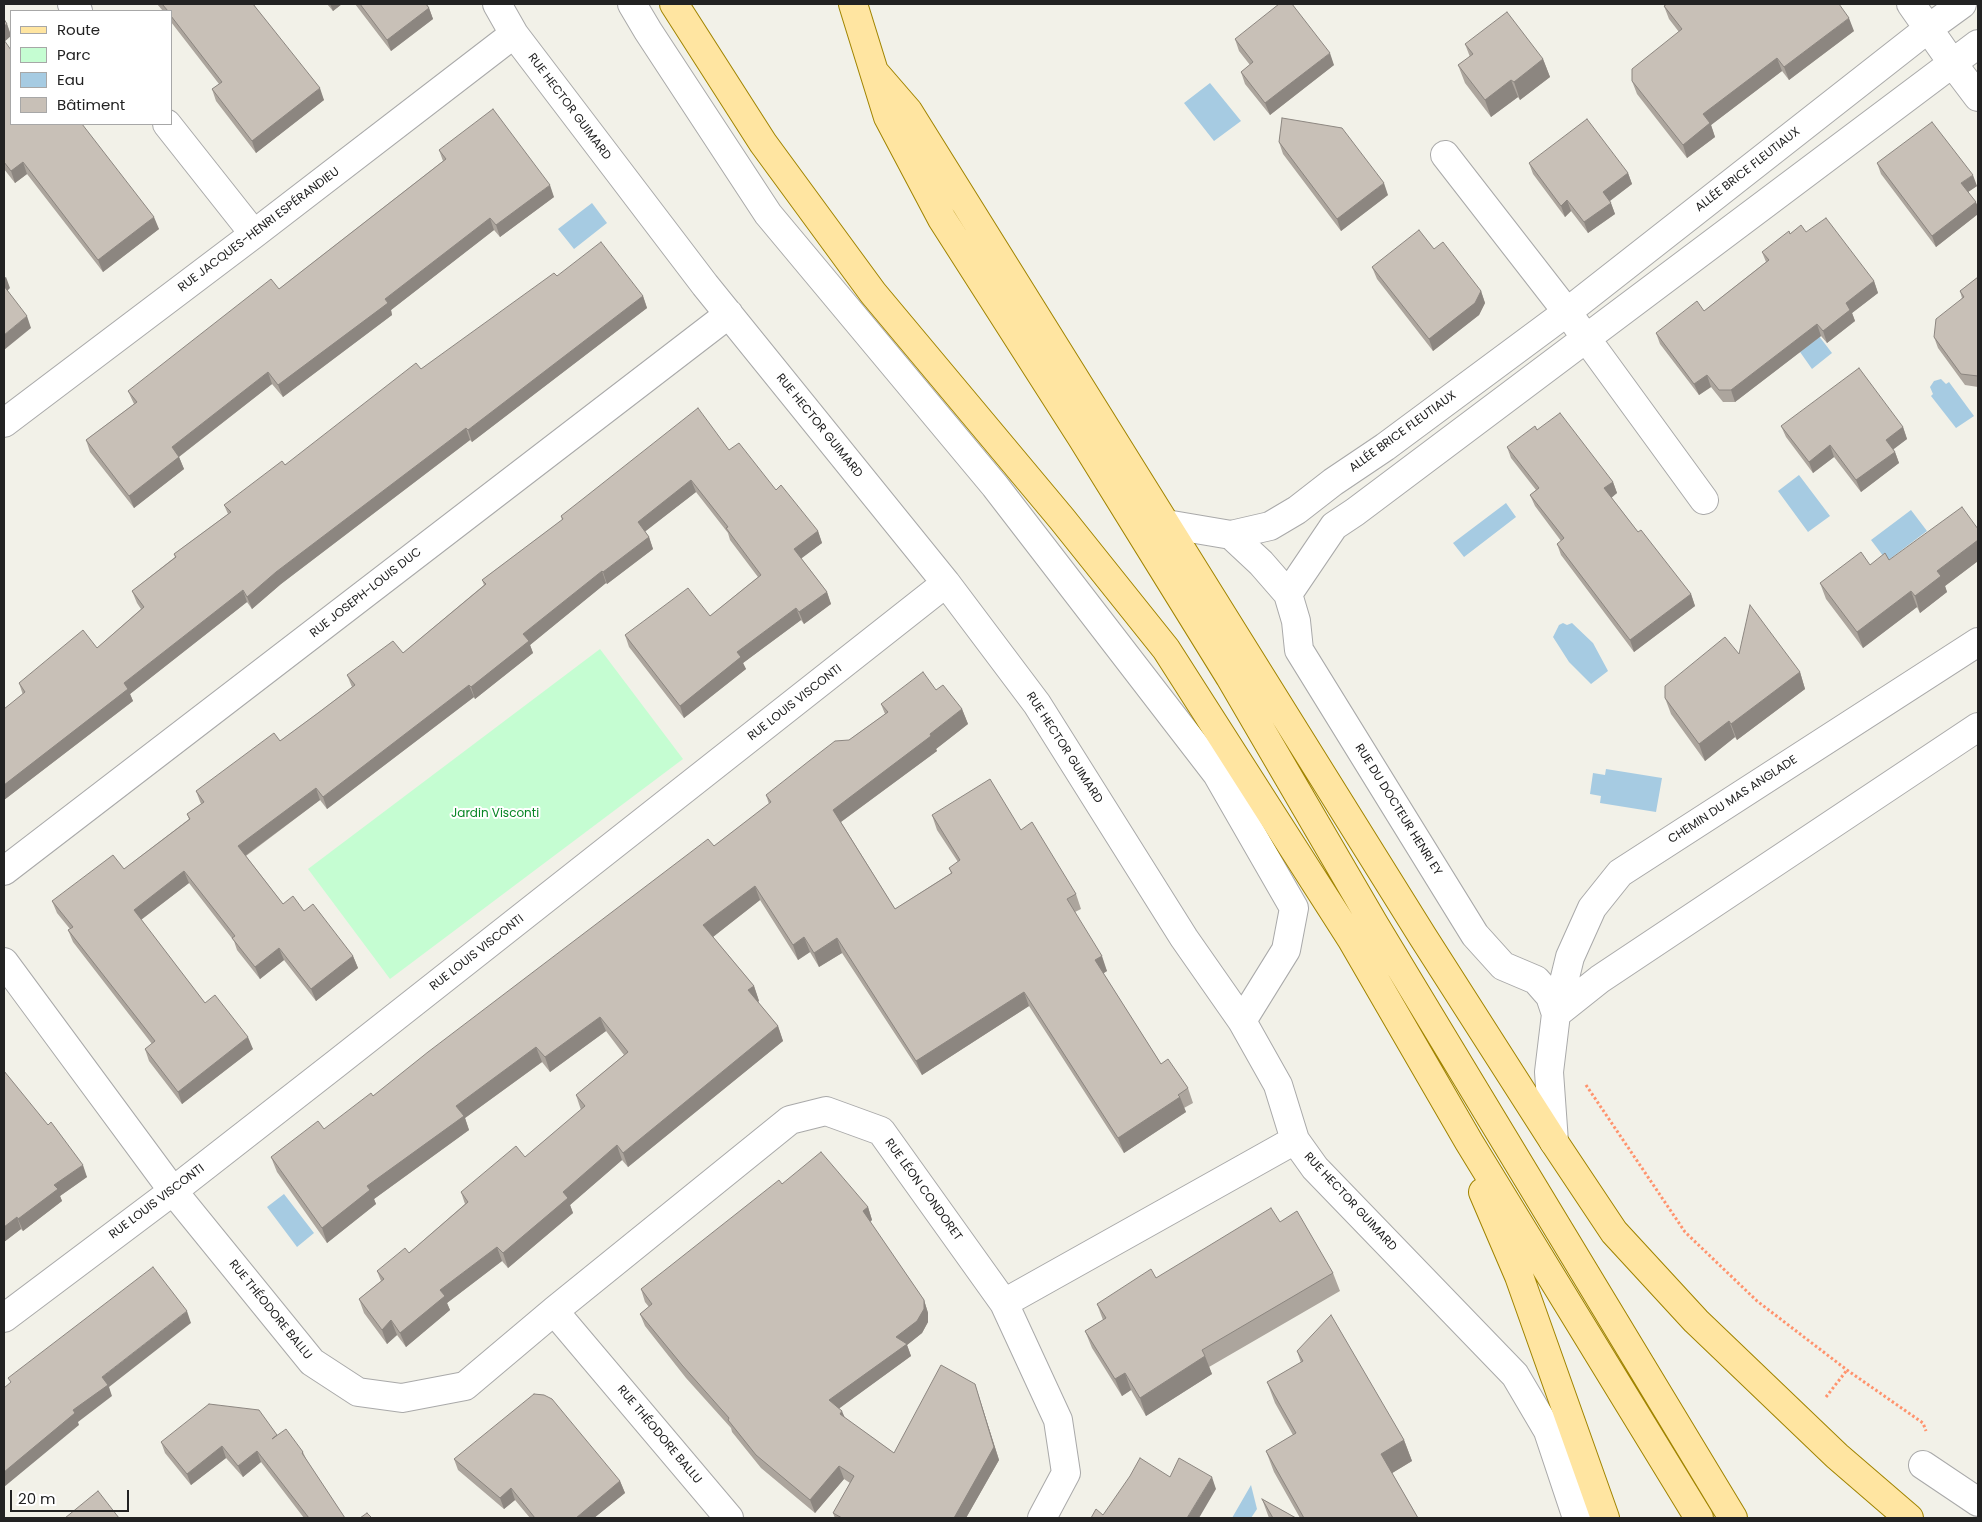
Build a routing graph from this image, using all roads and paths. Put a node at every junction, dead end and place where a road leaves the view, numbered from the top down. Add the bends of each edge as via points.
1 (497, 4) edge
2 (632, 4) edge
3 (674, 4) edge
4 (853, 4) edge
5 (1911, 4) edge
6 (1962, 4) edge
7 (1929, 28) junction
8 (514, 34) junction
9 (1978, 44) edge
10 (1953, 64) junction
11 (876, 74) junction
12 (1978, 97) edge
13 (168, 125) edge
14 (1445, 155) dead end
15 (254, 234) junction
16 (1566, 312) junction
17 (729, 314) junction
18 (1586, 339) junction
19 (4, 423) edge
20 (1704, 500) dead end
21 (1166, 524) junction
22 (1231, 535) junction
23 (946, 583) junction
24 (1288, 594) junction
25 (1978, 642) edge
26 (1978, 727) edge
27 (4, 871) edge
28 (4, 962) edge
29 (1556, 1014) junction
30 (1242, 1021) junction
31 (1584, 1082) dead end
32 (1295, 1140) junction
33 (1469, 1142) junction
34 (1554, 1142) junction
35 (173, 1191) junction
36 (1004, 1303) junction
37 (554, 1311) junction
38 (4, 1318) edge
39 (1923, 1465) joint
40 (1978, 1502) edge
41 (730, 1518) edge
42 (1042, 1518) edge
43 (1577, 1518) edge
44 (1605, 1518) edge
45 (1699, 1518) edge
46 (1733, 1518) edge
47 (1910, 1518) edge

1 - 8 street, RUE HECTOR GUIMARD
2 - 30 street via 768,214 995,486 1218,774 1294,908 1286,950
3 - 33 main road via 763,143 873,293 1062,518 1166,649 1352,940
4 - 11 main road
5 - 7 street
6 - 7 street, ALLÉE BRICE FLEUTIAUX
7 - 10 street
7 - 16 street, ALLÉE BRICE FLEUTIAUX
8 - 15 street, RUE JACQUES-HENRI ESPÉRANDIEU
8 - 17 street, RUE HECTOR GUIMARD
9 - 10 street
10 - 12 street
10 - 18 street
11 - 21 main road via 908,110
11 - 46 main road via 888,117 942,220 1230,677 1380,933
13 - 15 street
14 - 16 street
15 - 19 street, RUE JACQUES-HENRI ESPÉRANDIEU
16 - 18 street
16 - 22 street, ALLÉE BRICE FLEUTIAUX via 1297,510 1270,526
17 - 23 street, RUE HECTOR GUIMARD
17 - 27 street, RUE JOSEPH-LOUIS DUC
18 - 20 street
18 - 24 street via 1334,526
21 - 22 street
21 - 34 main road
22 - 24 street, RUE DU DOCTEUR HENRI EY
23 - 30 street, RUE HECTOR GUIMARD via 1037,704 1184,938
23 - 35 street, RUE LOUIS VISCONTI
24 - 29 street, RUE DU DOCTEUR HENRI EY via 1296,621 1299,650 1475,934 1502,966 1536,980 1550,996
25 - 29 street, CHEMIN DU MAS ANGLADE via 1620,873 1592,908 1570,957
26 - 29 street via 1600,979
28 - 35 street, RUE THÉODORE BALLU
29 - 34 street via 1549,1072
30 - 32 street, RUE HECTOR GUIMARD via 1278,1085
31 - 39 path via 1685,1232 1757,1301 1923,1423 1928,1451
32 - 36 street
32 - 43 street, RUE HECTOR GUIMARD via 1315,1168 1515,1375 1548,1431
33 - 44 main road via 1478,1181 1519,1276
33 - 45 main road
34 - 47 main road via 1614,1232 1696,1321 1838,1456
35 - 37 street, RUE THÉODORE BALLU via 312,1362 358,1392 402,1398 465,1386
35 - 38 street, RUE LOUIS VISCONTI
36 - 37 street, RUE LÉON CONDORET via 881,1131 826,1111 790,1120
36 - 42 street via 1058,1420 1066,1473
37 - 41 street, RUE THÉODORE BALLU
39 - 40 street

